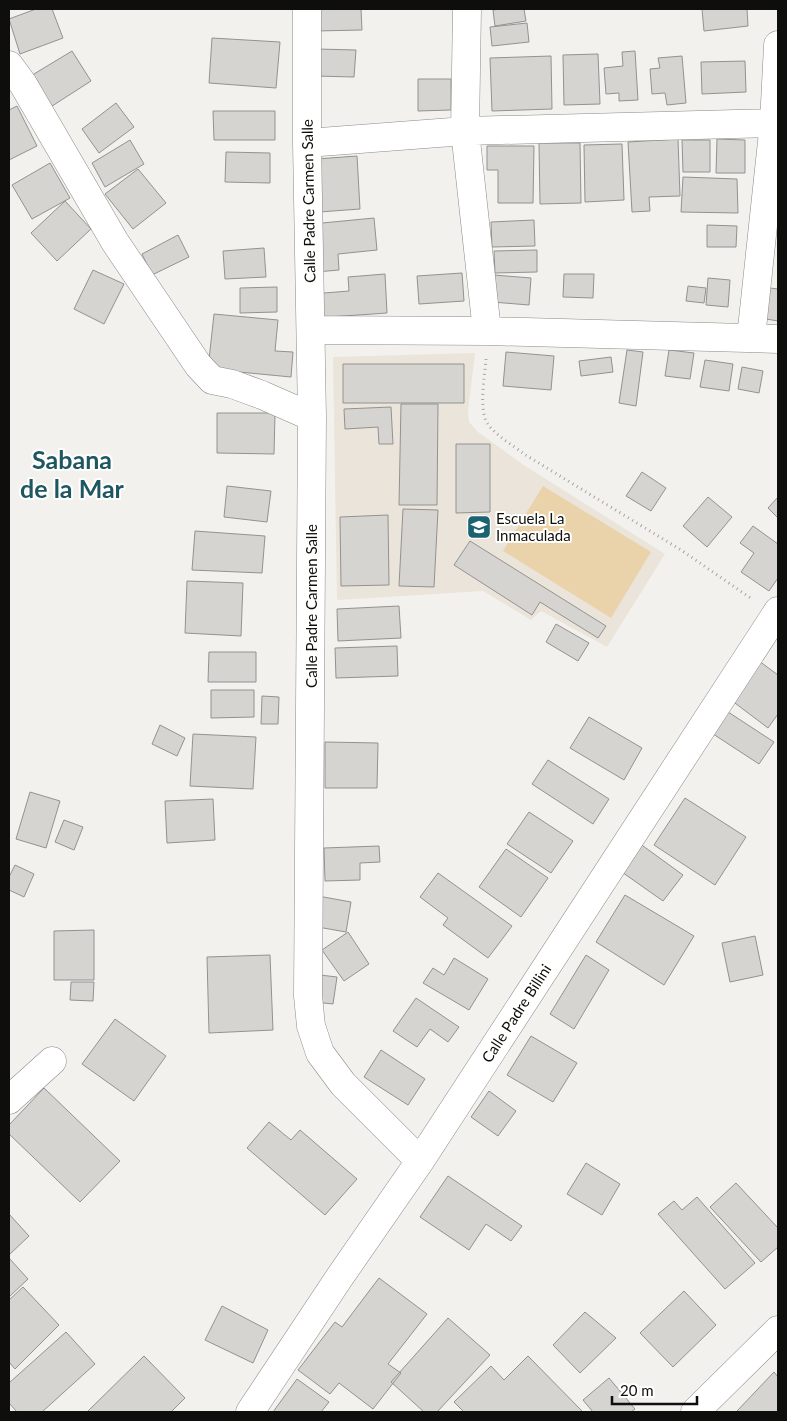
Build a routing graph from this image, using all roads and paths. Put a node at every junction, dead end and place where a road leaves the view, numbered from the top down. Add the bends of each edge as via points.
1 (307, 9) edge
2 (467, 9) edge
3 (778, 45) edge
4 (9, 64) edge
5 (774, 123) junction
6 (465, 131) junction
7 (307, 143) junction
8 (311, 330) junction
9 (488, 332) junction
10 (752, 338) junction
11 (778, 338) edge
12 (312, 417) junction
13 (774, 626) edge
14 (52, 1061) dead end
15 (9, 1100) edge
16 (420, 1161) junction
17 (778, 1330) edge
18 (250, 1412) edge
19 (695, 1412) edge

1 - 7 street, Calle Padre Carmen Salle
2 - 6 street
3 - 5 street
4 - 12 street via 115,242 198,365 212,380 262,395
5 - 6 street
5 - 10 street
6 - 7 street
6 - 9 street
7 - 8 street, Calle Padre Carmen Salle
8 - 9 street
8 - 12 street, Calle Padre Carmen Salle
9 - 10 street
9 - 13 path via 483,409 487,424 524,454 681,550
10 - 11 street
12 - 16 street, Calle Padre Carmen Salle via 308,986 311,1026 320,1053 343,1084
13 - 16 street, Calle Padre Billini
14 - 15 street
16 - 18 street, Calle Padre Billini
17 - 19 street

